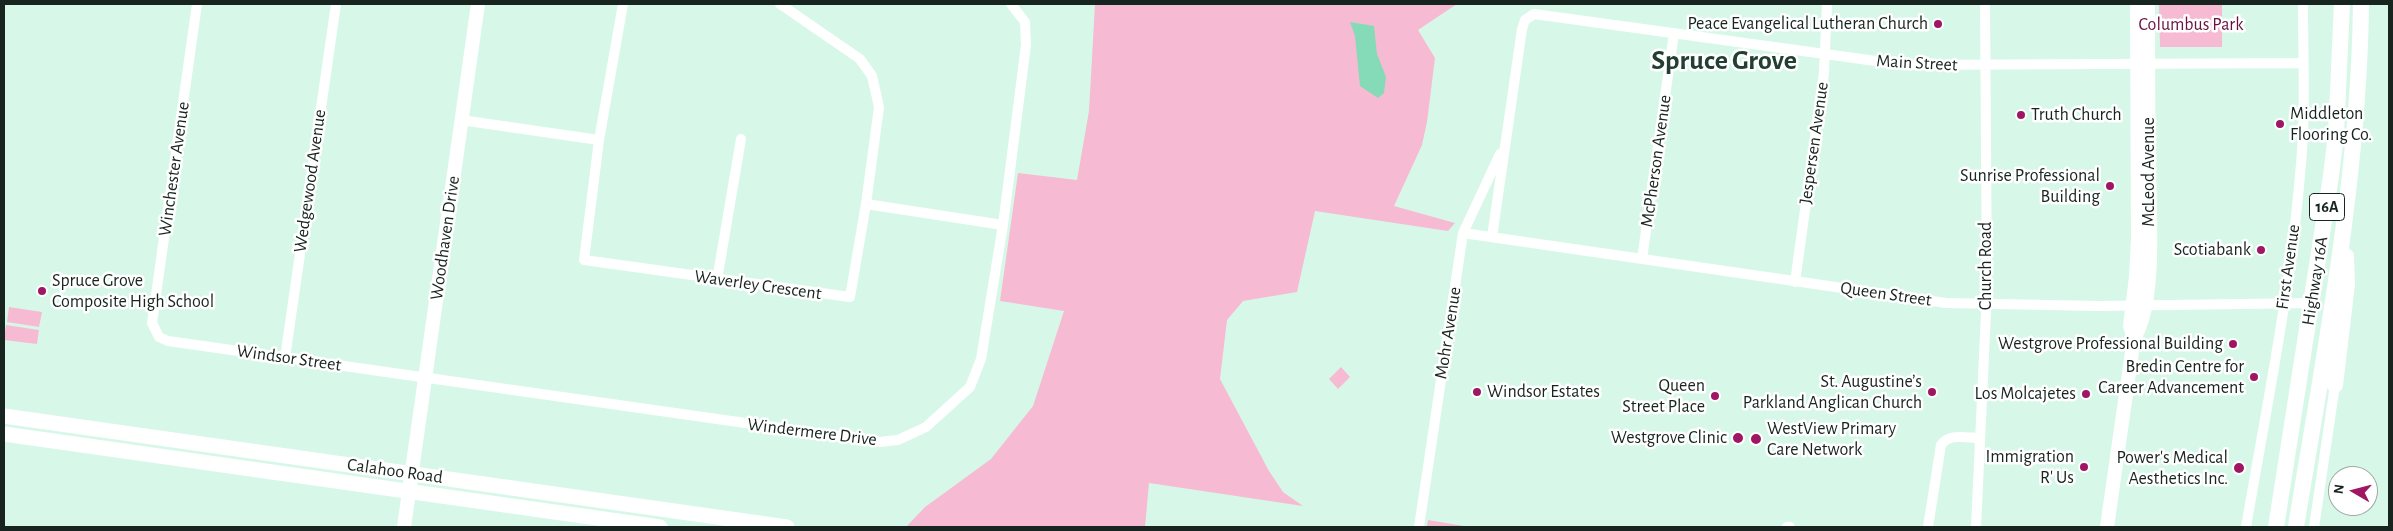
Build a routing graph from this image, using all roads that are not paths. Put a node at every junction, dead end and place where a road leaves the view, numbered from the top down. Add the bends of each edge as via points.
1 (198, 4) edge
2 (336, 4) edge
3 (478, 4) edge
4 (623, 4) edge
5 (780, 4) edge
6 (1011, 4) edge
7 (1827, 4) edge
8 (1985, 4) edge
9 (2136, 4) edge
10 (2148, 4) edge
11 (2303, 4) edge
12 (2342, 4) edge
13 (2361, 4) edge
14 (1534, 14) joint
15 (1674, 33) junction
16 (1825, 54) junction
17 (2303, 63) junction
18 (1986, 64) junction
19 (2142, 64) junction
20 (461, 120) junction
21 (741, 139) dead end
22 (599, 140) junction
23 (1504, 147) junction
24 (866, 204) junction
25 (2344, 221) junction
26 (1003, 225) junction
27 (1463, 233) junction
28 (1492, 237) junction
29 (1642, 259) junction
30 (717, 280) junction
31 (1795, 282) junction
32 (2312, 304) junction
33 (1986, 305) junction
34 (2284, 305) junction
35 (2139, 306) junction
36 (156, 334) joint
37 (285, 358) junction
38 (426, 378) junction
39 (2336, 386) joint
40 (4, 416) edge
41 (4, 434) edge
42 (1979, 438) junction
43 (412, 473) junction
44 (410, 491) junction
45 (404, 527) edge
46 (660, 527) edge
47 (785, 527) edge
48 (1419, 527) edge
49 (1928, 527) edge
50 (1976, 527) edge
51 (2107, 527) edge
52 (2246, 527) edge
53 (2276, 527) edge
54 (2296, 527) edge
55 (2314, 527) edge

1 - 36 street, Winchester Avenue via 152,323
2 - 37 street, Wedgewood Avenue
3 - 20 street, Woodhaven Drive
4 - 22 street, Waverley Crescent
5 - 24 street, Waverley Crescent via 860,59 872,76 879,107
6 - 26 street, Windermere Drive via 1024,22 1026,45
7 - 16 street, Jespersen Avenue
8 - 18 street, Church Road
9 - 19 street, McLeod Avenue
10 - 19 street, McLeod Avenue
11 - 17 street, First Avenue
12 - 32 main road, Highway 16A / 16A via 2336,134
13 - 25 main road, Highway 16A / 16A via 2357,99
14 - 15 street, Main Street
14 - 23 street, Mohr Avenue via 1525,20 1522,29
15 - 16 street, Main Street
15 - 29 street, McPherson Avenue
16 - 18 street, Main Street via 1905,65
16 - 31 street, Jespersen Avenue
17 - 19 street, Main Street
17 - 34 street, First Avenue via 2300,175
18 - 19 street, Main Street
18 - 33 street, Church Road
19 - 35 street, McLeod Avenue via 2149,239
20 - 22 street
20 - 38 street, Woodhaven Drive
21 - 30 street
22 - 30 street, Waverley Crescent via 584,260
23 - 27 street, Mohr Avenue
23 - 28 street, Mohr Avenue
24 - 26 street
24 - 30 street, Waverley Crescent via 850,297
25 - 39 main road via 2347,284
25 - 54 main road, Highway 16A / 16A
26 - 38 street, Windermere Drive via 982,359 970,387 926,427 898,440 879,442
27 - 28 street, Queen Street
27 - 48 street, Mohr Avenue
28 - 29 street, Queen Street
29 - 31 street, Queen Street
31 - 33 street, Queen Street via 1946,303
32 - 34 street, Queen Street
32 - 53 main road, Highway 16A / 16A
33 - 35 street, Queen Street
33 - 42 street, Church Road
34 - 35 street, Queen Street
34 - 52 street, First Avenue
35 - 51 street, McLeod Avenue via 2140,328 2134,338
36 - 37 street, Windsor Street via 168,341
37 - 38 street, Windsor Street
38 - 43 street, Woodhaven Drive
39 - 55 street
40 - 43 main road, Calahoo Road
41 - 44 main road, Calahoo Road
42 - 49 street via 1955,437 1941,445
42 - 50 street, Church Road
43 - 44 street, Woodhaven Drive
43 - 47 main road, Calahoo Road
44 - 45 street, Woodhaven Drive
44 - 46 main road, Calahoo Road

